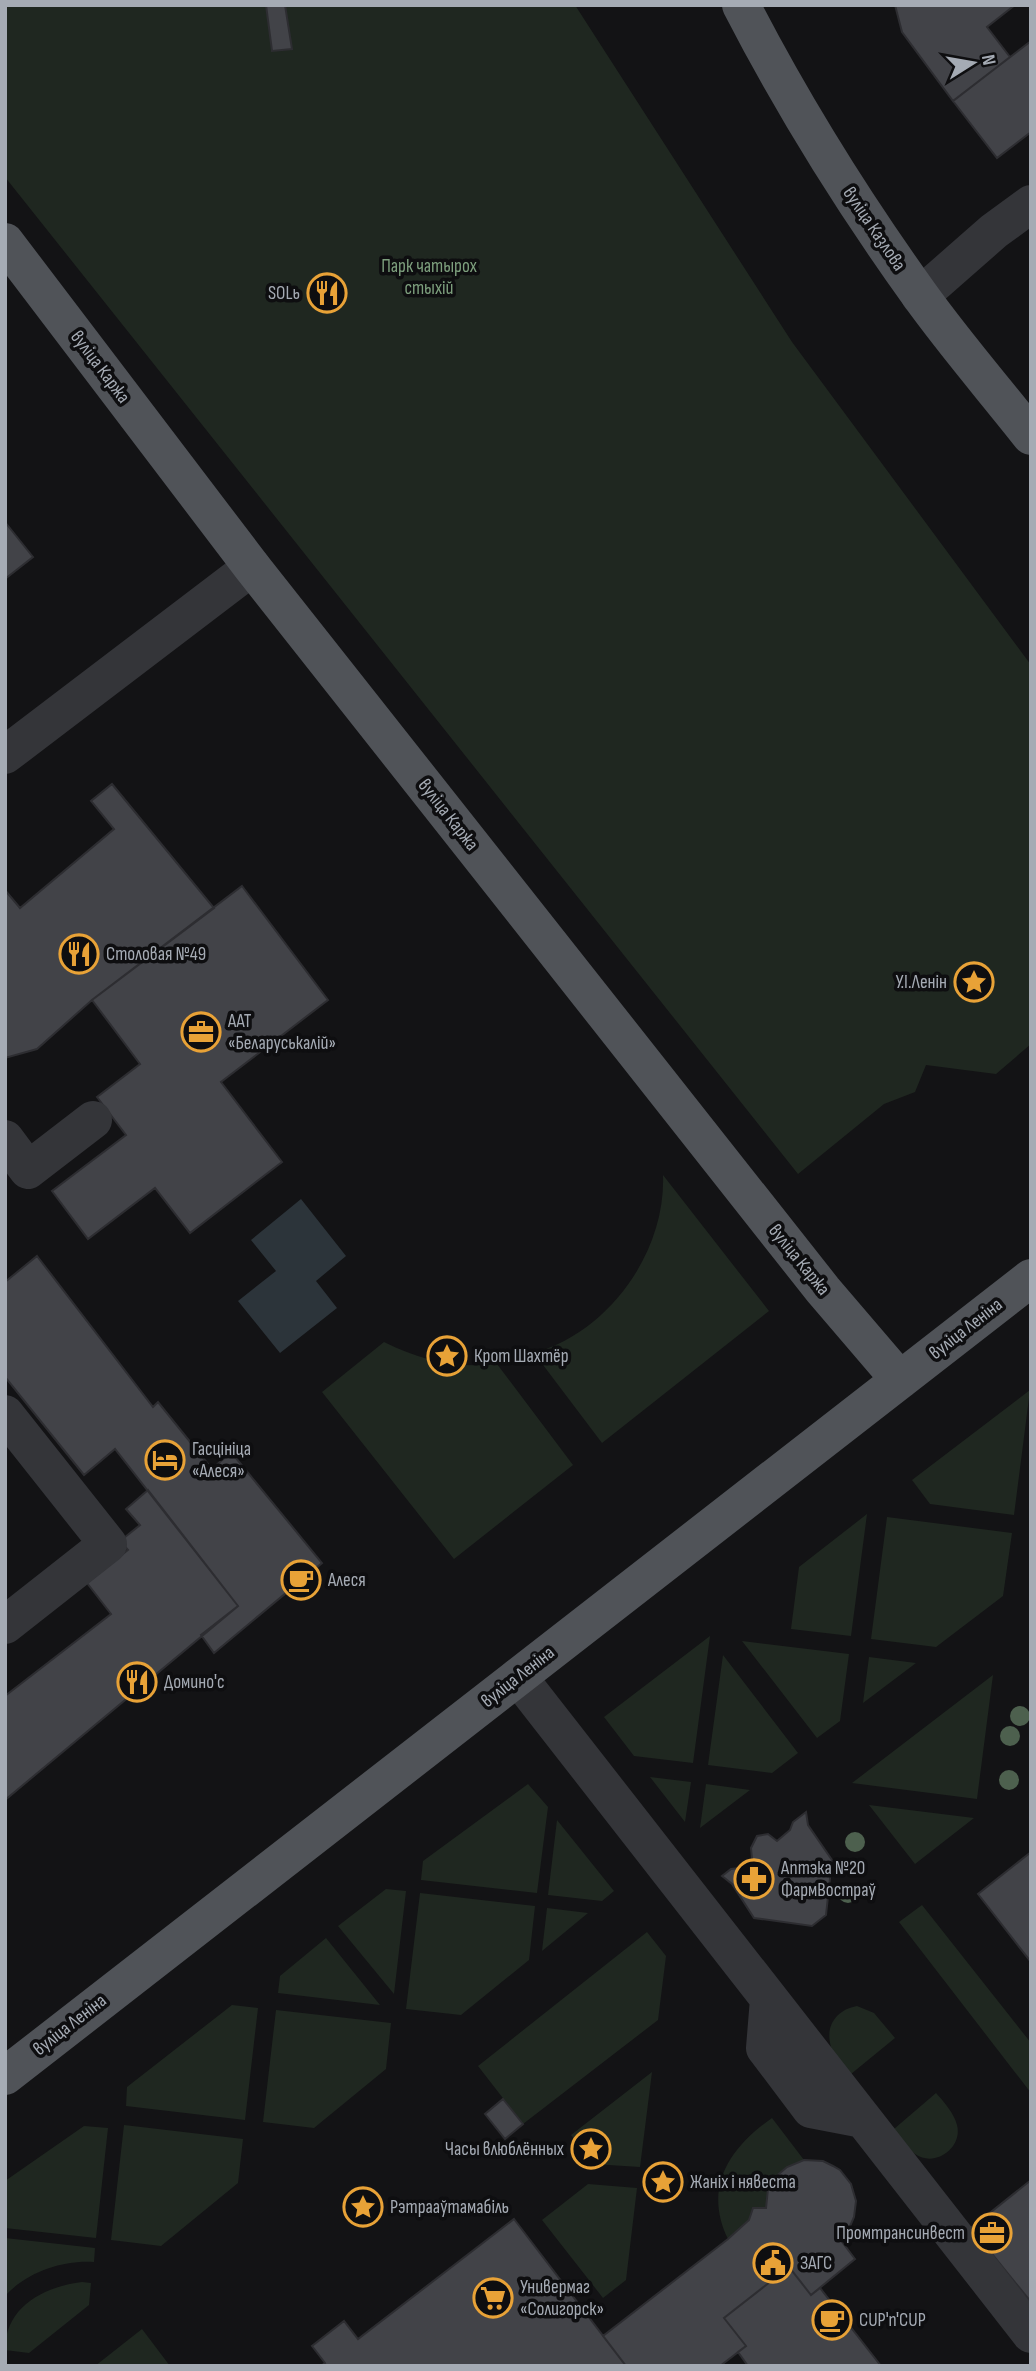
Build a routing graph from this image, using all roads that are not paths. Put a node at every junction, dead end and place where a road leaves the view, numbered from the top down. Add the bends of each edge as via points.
1 (741, 5) edge
2 (1031, 204) edge
3 (5, 242) edge
4 (920, 296) junction
5 (1031, 436) edge
6 (252, 567) junction
7 (5, 755) edge
8 (93, 1120) dead end
9 (5, 1139) edge
10 (1031, 1278) edge
11 (900, 1380) junction
12 (5, 1414) edge
13 (5, 1625) edge
14 (518, 1677) junction
15 (5, 2076) edge
16 (1031, 2334) edge

1 - 4 main road, вуліца Казлова via 842,182
2 - 4 lane
3 - 6 main road, вуліца Каржа
4 - 5 main road, вуліца Казлова
6 - 7 lane
6 - 11 main road, вуліца Каржа via 823,1290
8 - 9 lane via 28,1170
10 - 11 main road, вуліца Леніна
11 - 14 main road, вуліца Леніна
12 - 13 lane via 108,1544
14 - 15 main road, вуліца Леніна
14 - 16 lane

